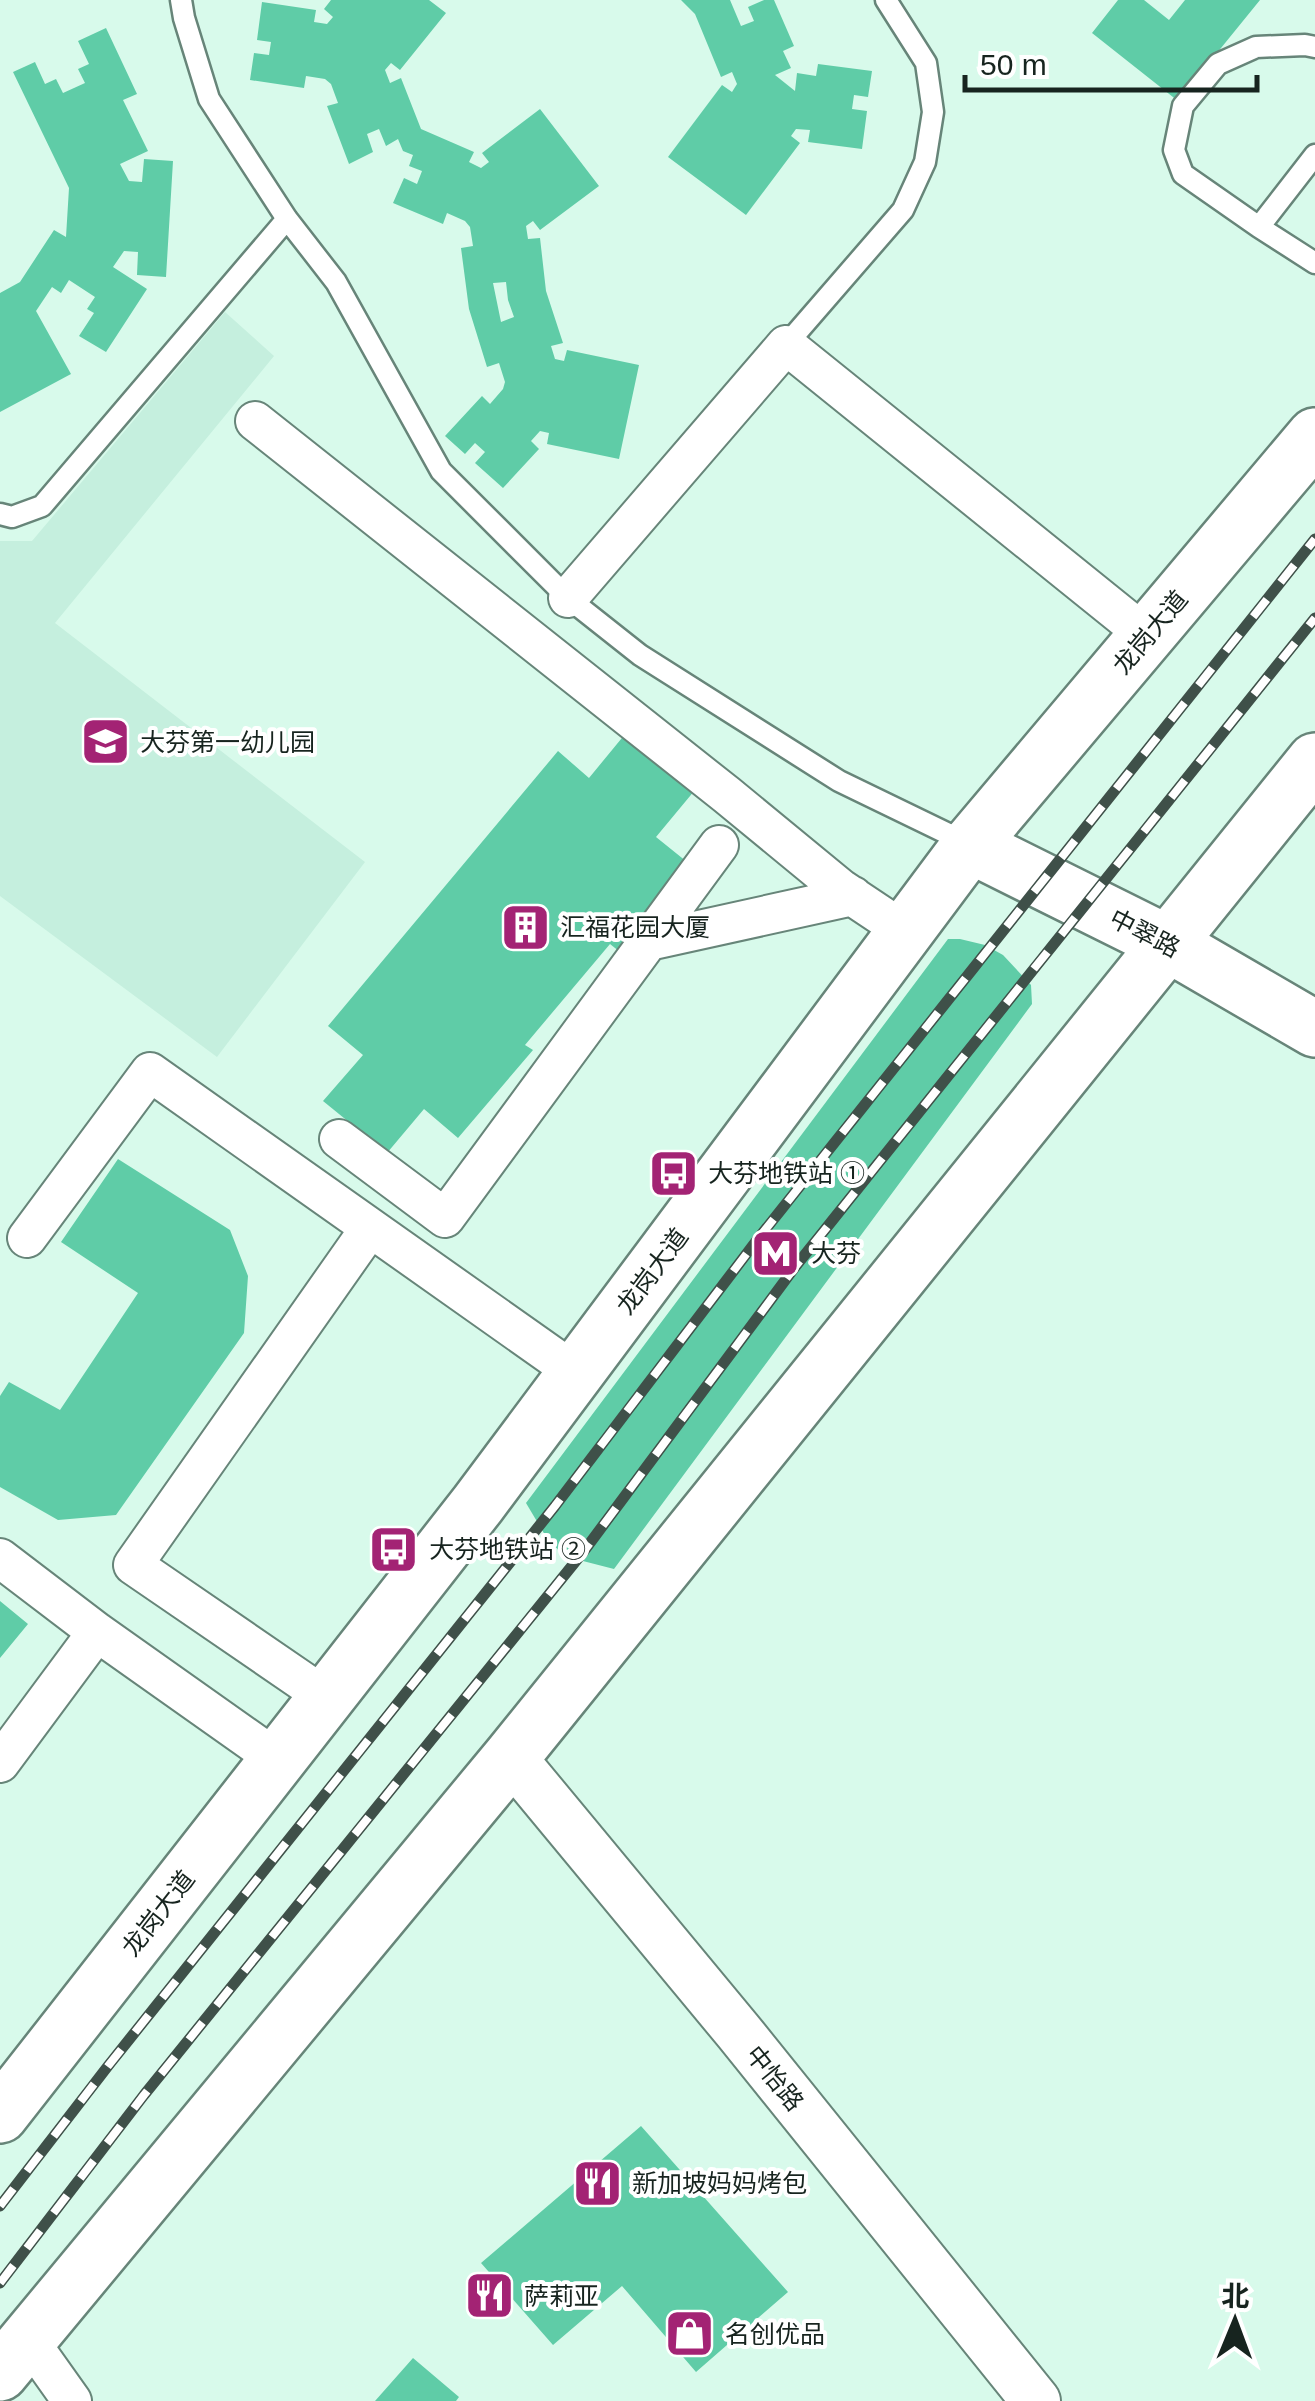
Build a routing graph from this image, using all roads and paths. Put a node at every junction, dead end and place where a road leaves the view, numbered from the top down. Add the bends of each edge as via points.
1 (181, 0) edge
2 (886, 0) edge
3 (1315, 47) edge
4 (1315, 155) edge
5 (287, 219) junction
6 (1259, 227) junction
7 (1315, 263) edge
8 (786, 345) junction
9 (255, 421) dead end
10 (1315, 436) edge
11 (0, 514) edge
12 (568, 598) junction
13 (1147, 636) junction
14 (1315, 760) edge
15 (970, 845) junction
16 (719, 846) dead end
17 (853, 896) junction
18 (906, 932) junction
19 (648, 941) junction
20 (1168, 943) junction
21 (1315, 1029) edge
22 (339, 1139) dead end
23 (370, 1228) junction
24 (26, 1238) dead end
25 (576, 1374) junction
26 (0, 1558) edge
27 (97, 1632) junction
28 (327, 1698) junction
29 (511, 1757) junction
30 (278, 1760) junction
31 (0, 1763) edge
32 (0, 2115) edge
33 (14, 2356) edge
34 (72, 2401) edge
35 (1036, 2401) edge

1 - 5 lane via 209,99
2 - 8 lane via 926,63 933,112 925,162 903,210
3 - 6 lane via 1256,47 1230,58 1183,106 1174,150 1183,174
4 - 6 lane
5 - 11 lane via 42,506 12,518
5 - 12 lane via 336,282 440,471
6 - 7 lane
8 - 12 street
8 - 13 street
9 - 17 street
10 - 13 main road, 龙岗大道
12 - 15 lane via 640,654 840,781
13 - 15 main road, 龙岗大道
14 - 20 main road
15 - 18 main road, 龙岗大道
15 - 20 main road, 中翠路
16 - 19 street
17 - 18 street
17 - 19 street
18 - 25 main road, 龙岗大道
19 - 22 street via 445,1218
20 - 21 main road, 中翠路
20 - 29 main road
23 - 24 street via 150,1072
23 - 25 street
23 - 28 street via 133,1565
25 - 28 main road, 龙岗大道
26 - 27 street
27 - 30 street
27 - 31 street
28 - 30 main road, 龙岗大道
29 - 33 main road
29 - 35 street, 中怡路
30 - 32 main road, 龙岗大道
33 - 34 street

